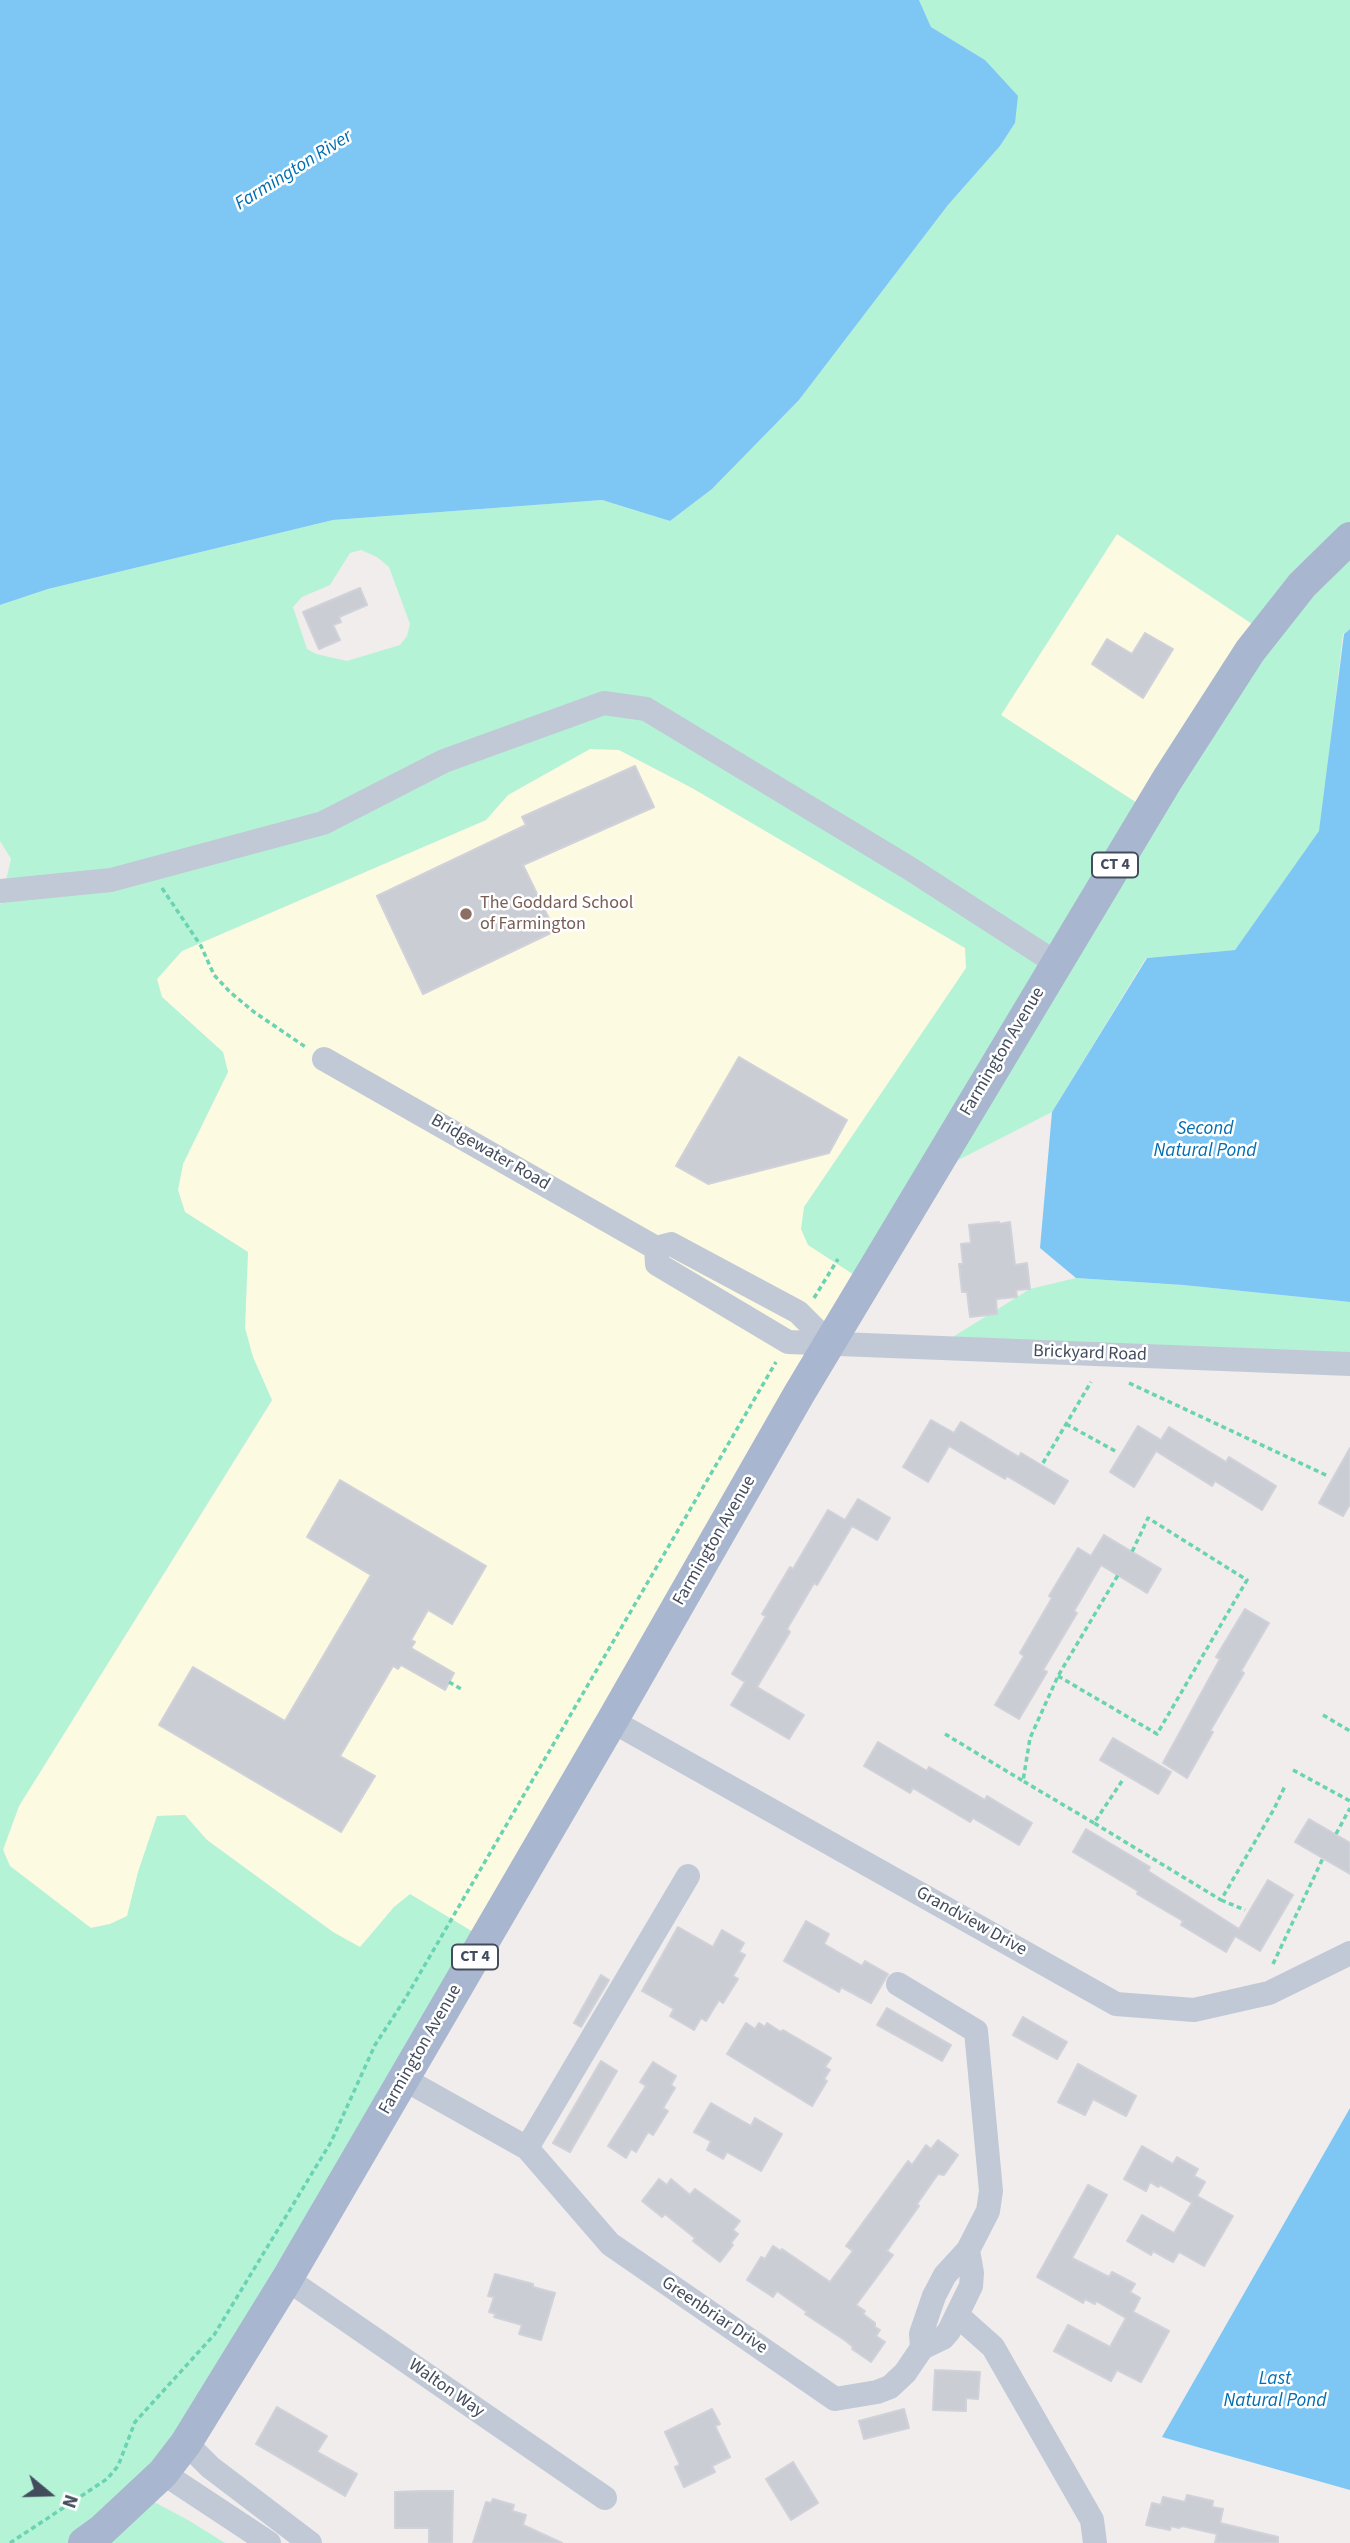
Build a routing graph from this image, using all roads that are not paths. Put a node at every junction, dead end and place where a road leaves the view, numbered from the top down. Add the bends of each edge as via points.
1 (1350, 538) edge
2 (0, 891) edge
3 (1056, 963) junction
4 (324, 1059) road end
5 (829, 1343) junction
6 (1350, 1364) edge
7 (612, 1721) junction
8 (688, 1876) dead end
9 (1350, 1953) edge
10 (898, 1984) dead end
11 (404, 2079) junction
12 (527, 2148) junction
13 (968, 2250) junction
14 (287, 2279) junction
15 (957, 2315) junction
16 (922, 2348) junction
17 (186, 2443) junction
18 (163, 2473) junction
19 (605, 2498) dead end
20 (83, 2543) edge
21 (269, 2543) edge
22 (310, 2543) edge
23 (1095, 2543) edge

1 - 3 main road, Farmington Avenue / CT 4 via 1302,585 1250,651
2 - 3 street via 111,880 323,823 444,761 604,703 646,709
3 - 5 main road, Farmington Avenue / CT 4
4 - 5 street, Bridgewater Road via 656,1248 671,1244 798,1312
5 - 6 street, Brickyard Road
5 - 7 main road, Farmington Avenue / CT 4
7 - 9 street, Grandview Drive via 1116,2004 1194,2010 1269,1993
7 - 11 main road, Farmington Avenue / CT 4
8 - 12 street
10 - 13 street, Greenbriar Drive via 976,2031 991,2192 988,2211
11 - 12 street, Greenbriar Drive
11 - 14 main road, Farmington Avenue / CT 4
12 - 16 street, Greenbriar Drive via 610,2244 835,2399 890,2387
13 - 15 street, Greenbriar Drive via 971,2286
13 - 16 street, Greenbriar Drive via 945,2275 934,2296 921,2334
14 - 17 main road, Farmington Avenue / CT 4
14 - 19 street, Walton Way
15 - 16 street, Greenbriar Drive via 943,2338
15 - 23 street via 993,2347 1092,2521
17 - 18 main road, Farmington Avenue / CT 4
17 - 22 street via 210,2467
18 - 20 main road, Farmington Avenue / CT 4
18 - 21 street

